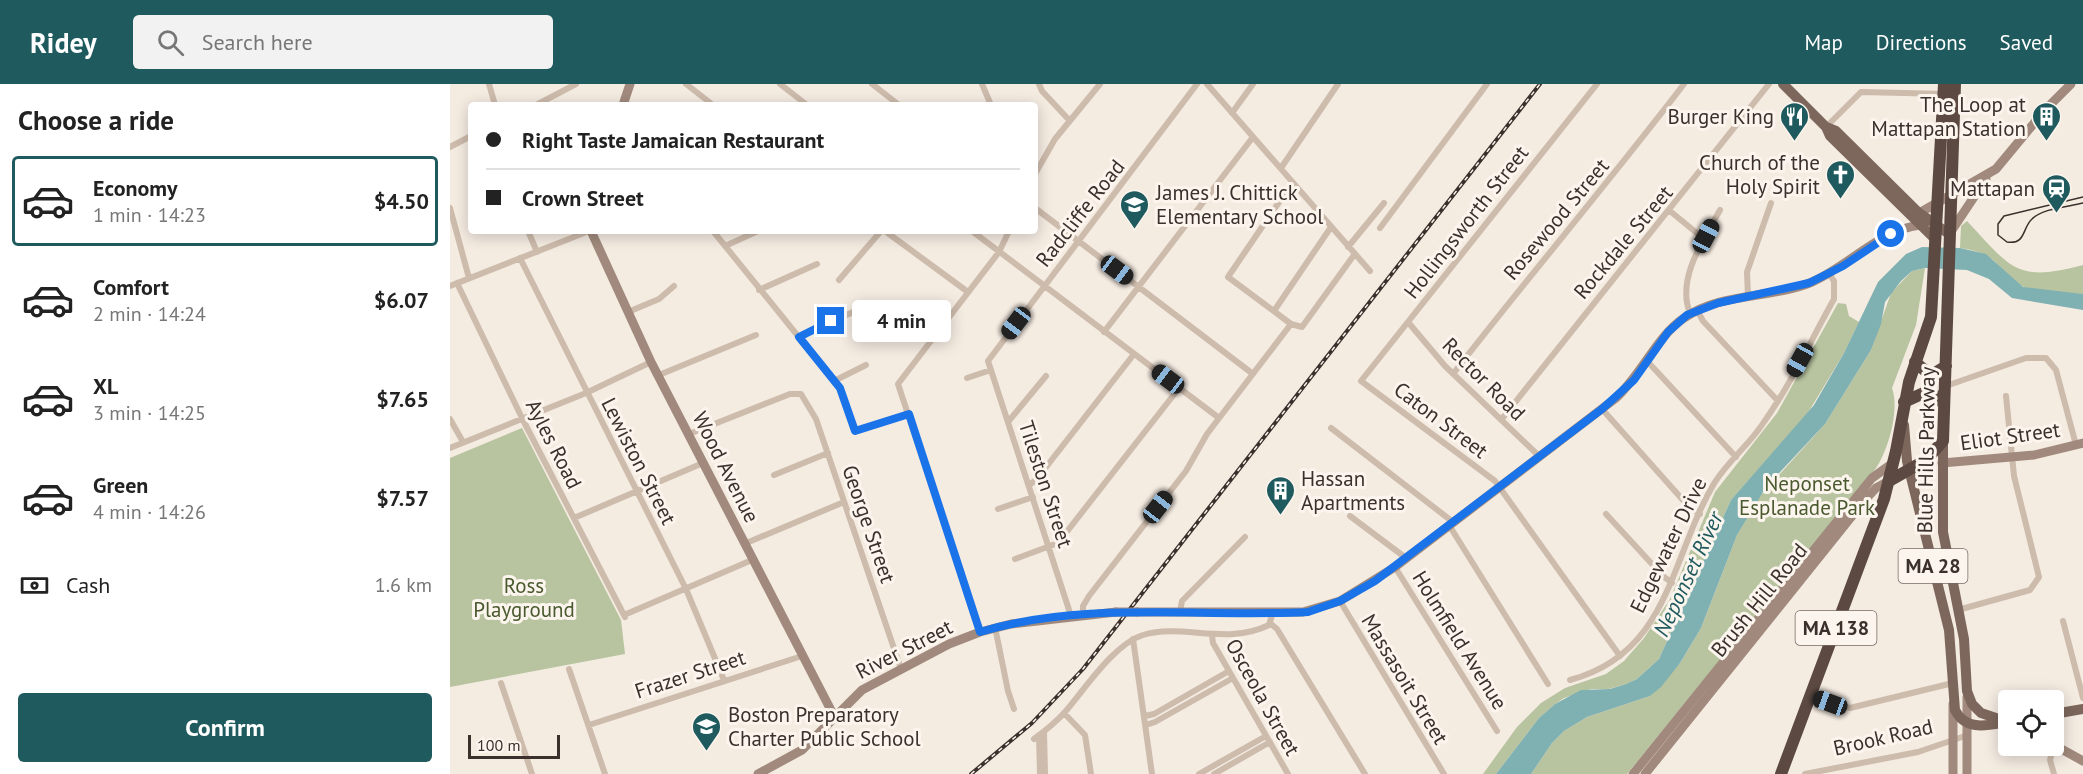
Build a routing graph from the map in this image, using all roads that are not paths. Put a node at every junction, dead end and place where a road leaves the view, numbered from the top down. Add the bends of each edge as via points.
1 (489, 84) edge
2 (576, 84) edge
3 (630, 84) edge
4 (686, 84) edge
5 (780, 84) edge
6 (872, 84) edge
7 (982, 84) edge
8 (1039, 84) edge
9 (1100, 84) edge
10 (1197, 84) edge
11 (1207, 84) edge
12 (1253, 84) edge
13 (1338, 84) edge
14 (1487, 84) edge
15 (1598, 84) edge
16 (1684, 84) edge
17 (1769, 84) edge
18 (1783, 84) edge
19 (2072, 84) edge
20 (1950, 89) edge
21 (494, 102) edge
22 (542, 102) edge
23 (624, 102) edge
24 (708, 102) edge
25 (803, 102) edge
26 (895, 102) edge
27 (990, 102) edge
28 (1232, 113) junction
29 (1070, 121) junction
30 (1826, 127) junction
31 (1253, 137) junction
32 (468, 138) edge
33 (450, 147) edge
34 (1038, 158) edge
35 (1042, 160) junction
36 (1038, 168) edge
37 (1281, 168) junction
38 (1991, 173) junction
39 (1292, 183) junction
40 (1951, 196) junction
41 (1771, 202) dead end
42 (1938, 202) junction
43 (1384, 203) dead end
44 (450, 208) edge
45 (1038, 210) edge
46 (1720, 210) dead end
47 (1670, 211) junction
48 (1917, 218) junction
49 (1937, 225) junction
50 (1331, 227) junction
51 (1380, 228) dead end
52 (529, 234) edge
53 (582, 234) edge
54 (591, 234) edge
55 (715, 234) edge
56 (751, 234) edge
57 (878, 234) edge
58 (889, 234) edge
59 (976, 234) edge
60 (1008, 234) edge
61 (1949, 238) junction
62 (1704, 239) junction
63 (1936, 240) junction
64 (1079, 241) junction
65 (725, 246) junction
66 (1348, 247) junction
67 (537, 252) junction
68 (999, 252) junction
69 (1354, 255) junction
70 (520, 258) junction
71 (817, 264) dead end
72 (1370, 271) dead end
73 (1829, 274) junction
74 (469, 278) junction
75 (839, 280) dead end
76 (457, 283) junction
77 (450, 286) edge
78 (674, 286) dead end
79 (1045, 286) junction
80 (1139, 287) junction
81 (759, 290) junction
82 (969, 292) junction
83 (1748, 297) junction
84 (1274, 310) junction
85 (628, 312) junction
86 (853, 312) dead end
87 (1693, 312) junction
88 (1408, 322) junction
89 (1291, 324) junction
90 (1104, 332) junction
91 (756, 335) dead end
92 (799, 337) junction
93 (1134, 354) junction
94 (988, 361) joint
95 (651, 362) junction
96 (1648, 362) junction
97 (1915, 362) junction
98 (866, 365) dead end
99 (1946, 366) junction
100 (991, 370) junction
101 (1253, 374) junction
102 (1453, 374) junction
103 (659, 375) junction
104 (1046, 376) dead end
105 (967, 378) dead end
106 (834, 381) junction
107 (1361, 381) joint
108 (1945, 386) junction
109 (1179, 388) junction
110 (586, 393) junction
111 (2006, 396) dead end
112 (1778, 400) junction
113 (1904, 402) junction
114 (1944, 404) junction
115 (1602, 409) junction
116 (909, 414) junction
117 (522, 418) junction
118 (1218, 418) junction
119 (450, 419) edge
120 (1502, 420) junction
121 (1008, 422) junction
122 (1331, 428) dead end
123 (689, 434) junction
124 (1943, 441) junction
125 (463, 442) junction
126 (2081, 444) edge
127 (450, 448) edge
128 (828, 453) junction
129 (1539, 456) junction
130 (1736, 457) junction
131 (2012, 457) junction
132 (704, 463) junction
133 (1893, 463) junction
134 (1942, 463) junction
135 (1909, 470) junction
136 (774, 475) dead end
137 (1889, 481) junction
138 (1029, 485) junction
139 (1500, 487) junction
140 (636, 492) junction
141 (1033, 497) junction
142 (844, 502) junction
143 (998, 509) dead end
144 (1606, 514) dead end
145 (1700, 514) junction
146 (1350, 516) dead end
147 (573, 518) junction
148 (1451, 524) junction
149 (1943, 532) junction
150 (1245, 537) dead end
151 (1926, 537) junction
152 (744, 544) junction
153 (1049, 548) junction
154 (1946, 556) junction
155 (1931, 557) junction
156 (1406, 558) junction
157 (1016, 559) dead end
158 (752, 560) junction
159 (1395, 567) junction
160 (1672, 583) junction
161 (686, 589) junction
162 (1340, 601) junction
163 (1958, 610) junction
164 (1180, 612) junction
165 (1273, 612) junction
166 (1083, 615) junction
167 (1071, 616) junction
168 (2063, 621) dead end
169 (1271, 624) junction
170 (995, 627) junction
171 (980, 632) junction
172 (1212, 636) junction
173 (1133, 639) junction
174 (802, 656) junction
175 (1620, 656) junction
176 (569, 669) dead end
177 (901, 669) junction
178 (1229, 671) junction
179 (1233, 678) junction
180 (724, 680) junction
181 (1570, 680) dead end
182 (501, 683) dead end
183 (1954, 683) junction
184 (1548, 684) dead end
185 (1967, 691) junction
186 (1705, 692) junction
187 (1810, 696) junction
188 (2083, 698) edge
189 (1954, 699) junction
190 (1014, 709) dead end
191 (2083, 709) edge
192 (2064, 712) edge
193 (1064, 713) junction
194 (834, 716) junction
195 (1145, 716) junction
196 (1998, 719) edge
197 (1968, 723) junction
198 (1998, 723) edge
199 (1146, 724) junction
200 (589, 725) junction
201 (1497, 731) dead end
202 (1968, 735) junction
203 (1039, 736) junction
204 (1268, 739) junction
205 (1953, 741) junction
206 (2064, 751) edge
207 (2050, 756) edge
208 (2083, 761) edge
209 (532, 774) edge
210 (605, 774) edge
211 (758, 774) edge
212 (1040, 774) edge
213 (1045, 774) edge
214 (1091, 774) edge
215 (1152, 774) edge
216 (1199, 774) edge
217 (1214, 774) edge
218 (1288, 774) edge
219 (1365, 774) edge
220 (1444, 774) edge
221 (1633, 774) edge
222 (1645, 774) edge
223 (1781, 774) edge
224 (1805, 774) edge
225 (1953, 774) edge
226 (1967, 774) edge
227 (2054, 774) edge

1 - 21 street
2 - 22 street
3 - 23 main road
4 - 24 street
5 - 25 street
6 - 26 street
7 - 27 street
8 - 29 street
9 - 29 street
10 - 64 street, Radcliffe Road
11 - 28 street
12 - 28 street
13 - 37 street
14 - 51 street
15 - 88 street, Hollingsworth Street
16 - 102 street, Rosewood Street
17 - 47 street, Rockdale Street
18 - 30 main road
19 - 38 main road, River Street
20 - 30 street via 1861,92
20 - 40 highway, MA 28
20 - 42 highway, MA 28
28 - 31 street
29 - 35 street
30 - 48 main road via 1836,131
31 - 37 street
31 - 80 street
32 - 33 street
34 - 35 street
35 - 36 street
37 - 39 street
38 - 40 main road, River Street
38 - 61 main road, River Street
39 - 50 street
39 - 84 street via 1228,277
40 - 42 main road, River Street
40 - 61 highway, Blue Hills Parkway / MA 28
41 - 83 street via 1747,272
42 - 48 main road, River Street
42 - 49 highway, Blue Hills Parkway / MA 28
43 - 66 street
44 - 74 street
45 - 64 street
46 - 62 street
47 - 62 street
47 - 120 street, Rockdale Street
48 - 49 main road
48 - 63 main road
48 - 73 main road, River Street
49 - 61 main road
49 - 63 highway, Blue Hills Parkway / MA 28
50 - 66 street
50 - 84 street
52 - 67 street
53 - 67 street
54 - 85 main road, Wood Avenue
55 - 65 street
56 - 65 street
57 - 75 street
58 - 82 street
59 - 68 street
60 - 68 street
61 - 99 highway, Blue Hills Parkway / MA 28
62 - 87 street via 1687,280 1686,303
63 - 97 highway, Blue Hills Parkway / MA 28 via 1931,317
64 - 79 street, Radcliffe Road
64 - 80 street
65 - 81 street
66 - 69 street
67 - 70 street
68 - 79 street
68 - 82 street
69 - 72 street
69 - 89 street via 1305,326
70 - 74 street
70 - 110 street, Lewiston Street
71 - 81 street
73 - 83 main road, River Street via 1802,285
73 - 112 street, Edgewater Drive via 1834,281 1834,299
74 - 76 street
76 - 77 street
76 - 117 street, Ayles Road
78 - 85 street via 659,299
79 - 90 street
79 - 94 street, Radcliffe Road
80 - 90 street
80 - 101 street
81 - 92 street
82 - 116 street via 898,384
83 - 87 main road, River Street
84 - 89 street
85 - 95 main road, Wood Avenue
86 - 92 street
87 - 96 main road, River Street via 1668,332
87 - 112 street
88 - 102 street, Rector Road
88 - 107 street, Hollingsworth Street
89 - 101 street
90 - 93 street
91 - 103 street
92 - 106 street
93 - 109 street
93 - 138 street
94 - 100 street, Tileston Street
95 - 103 main road, Wood Avenue
95 - 110 street
96 - 115 main road, River Street via 1628,387
96 - 130 street
97 - 99 highway via 1929,374
97 - 113 highway, Blue Hills Parkway / MA 28
98 - 106 street
99 - 108 highway, Blue Hills Parkway / MA 28
100 - 105 street
100 - 121 street, Tileston Street
101 - 118 street
102 - 120 street, Rector Road
103 - 123 main road, Wood Avenue
104 - 121 street
106 - 116 street via 855,431
107 - 139 street, Caton Street
108 - 114 highway, Blue Hills Parkway / MA 28
108 - 126 street via 2026,358 2046,358 2057,373
109 - 118 street
109 - 153 street via 1060,540
110 - 117 street
110 - 140 street, Lewiston Street
111 - 131 street
112 - 130 street, Edgewater Drive
113 - 114 highway via 1926,392
113 - 133 highway, MA 138
113 - 135 main road, Blue Hills Parkway / MA 28
114 - 124 highway, Blue Hills Parkway / MA 28
115 - 129 main road, River Street
115 - 145 street via 1690,508
116 - 171 street
117 - 125 street
117 - 147 street, Ayles Road
118 - 166 street via 1186,471 1089,596
119 - 125 street
120 - 129 street, Rector Road
121 - 138 street, Tileston Street
122 - 148 street
123 - 128 street, George Street via 775,399 801,394 816,419
123 - 132 main road, Wood Avenue
124 - 134 main road, Blue Hills Parkway / MA 28
124 - 135 highway, Brush Hill Road via 1927,459
125 - 127 street
126 - 131 main road, Eliot Street
128 - 136 street
128 - 142 street, George Street
129 - 139 main road, River Street
130 - 145 street, Edgewater Drive via 1717,479
131 - 134 main road, Eliot Street
131 - 163 street via 2038,581 2025,592
132 - 140 street
132 - 152 main road, Wood Avenue
133 - 137 highway, MA 138
133 - 186 main road, Brush Hill Road via 1872,478
134 - 149 main road, Blue Hills Parkway / MA 28
135 - 137 highway, Brush Hill Road
135 - 151 main road, Blue Hills Parkway / MA 28
137 - 186 main road, Brush Hill Road via 1868,497
137 - 187 highway, MA 138
138 - 141 street, Tileston Street
139 - 148 main road, River Street
139 - 175 street, Caton Street
140 - 147 street
140 - 161 street, Lewiston Street
141 - 143 street
141 - 153 street, Tileston Street
142 - 152 street
142 - 177 street, George Street
144 - 160 street
145 - 160 street, Edgewater Drive
146 - 156 street
147 - 161 street, Ayles Road via 624,616
148 - 156 main road, River Street
148 - 184 street
149 - 151 main road via 1935,540
149 - 154 main road, Blue Hills Parkway / MA 28
150 - 164 street via 1182,601
151 - 155 main road, Blue Hills Parkway / MA 28
152 - 158 main road, Wood Avenue
153 - 157 street
153 - 167 street, Tileston Street
154 - 155 main road via 1939,549
154 - 163 main road, Blue Hills Parkway / MA 28
155 - 183 main road, Blue Hills Parkway / MA 28 via 1949,630
156 - 159 main road, River Street
158 - 161 street
158 - 174 main road, Wood Avenue
159 - 162 main road, River Street
159 - 201 street, Holmfield Avenue
160 - 175 street, Edgewater Drive via 1649,623
161 - 180 street, Lewiston Street
162 - 165 main road, River Street via 1308,612
162 - 220 street, Massasoit Street
163 - 185 main road, Blue Hills Parkway / MA 28
164 - 165 main road, River Street
164 - 166 main road, River Street, bridge
165 - 169 street
166 - 167 main road, River Street
167 - 170 main road, River Street
168 - 188 street
169 - 172 street
169 - 219 street
170 - 171 main road, River Street
170 - 190 street
171 - 177 main road, River Street
172 - 173 street via 1168,631
172 - 178 street, Osceola Street
173 - 193 street
173 - 195 street
174 - 180 street, Frazer Street
174 - 194 main road, Wood Avenue
175 - 181 street, Edgewater Drive
176 - 200 street
177 - 194 main road, River Street via 862,690
178 - 179 street, Osceola Street
178 - 195 street
179 - 199 street
179 - 204 street, Osceola Street
180 - 200 street, Frazer Street
182 - 209 street
183 - 187 street via 1850,708
183 - 189 main road, Blue Hills Parkway / MA 28
185 - 196 main road via 1984,716
185 - 197 main road, Blue Hills Parkway
186 - 221 main road, Brush Hill Road
186 - 222 main road, Brush Hill Road
187 - 223 highway, MA 138
189 - 197 main road, Brook Road via 1957,713
189 - 205 main road, Blue Hills Parkway
191 - 192 main road
193 - 203 street
193 - 214 street via 1085,735
194 - 211 main road, River Street via 796,755
195 - 199 street
197 - 198 main road via 1980,726
197 - 202 main road, Blue Hills Parkway
199 - 215 street
200 - 210 street
202 - 205 street, Brook Road
202 - 226 main road, Blue Hills Parkway
203 - 212 street
203 - 213 street
204 - 216 street
204 - 217 street
204 - 218 street, Osceola Street
205 - 224 street, Brook Road via 1909,754
205 - 225 main road, Blue Hills Parkway
206 - 208 main road
207 - 227 street

